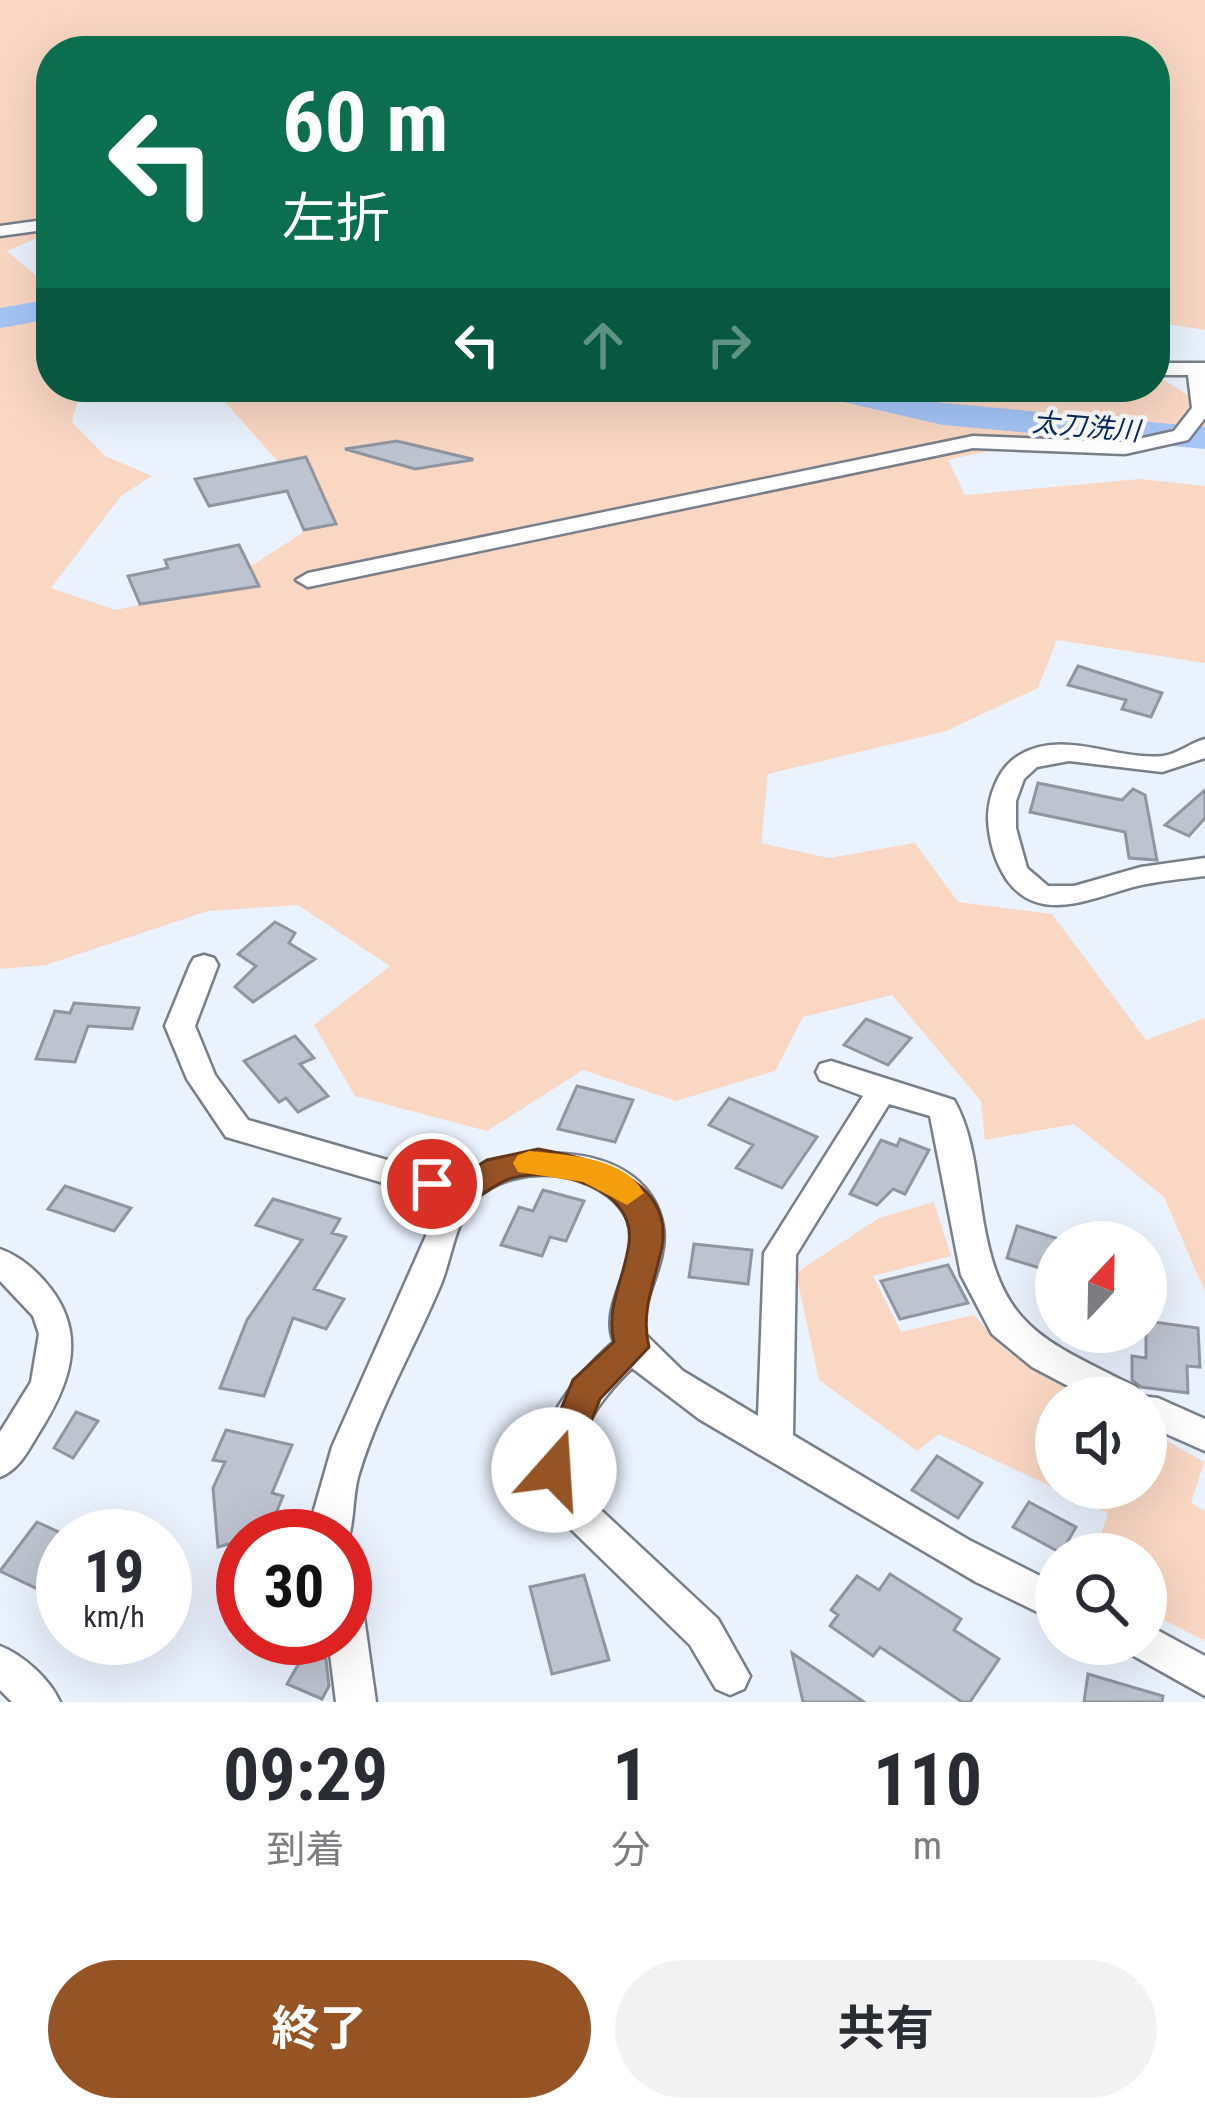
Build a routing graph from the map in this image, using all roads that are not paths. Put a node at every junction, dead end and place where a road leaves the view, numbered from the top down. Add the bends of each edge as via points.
1 (36, 226) edge
2 (0, 231) edge
3 (1170, 369) edge
4 (1201, 370) edge
5 (308, 580) dead end
6 (1205, 747) edge
7 (1205, 867) edge
8 (204, 965) dead end
9 (831, 1072) dead end
10 (882, 1091) junction
11 (460, 1193) junction
12 (0, 1262) edge
13 (632, 1347) junction
14 (1084, 1377) edge
15 (1167, 1418) edge
16 (1205, 1436) edge
17 (775, 1442) junction
18 (0, 1461) edge
19 (335, 1509) edge
20 (1035, 1591) edge
21 (1167, 1655) edge
22 (0, 1664) edge
23 (351, 1665) edge
24 (730, 1676) dead end
25 (1205, 1678) edge
26 (40, 1702) edge
27 (356, 1702) edge

1 - 2 street
3 - 4 street
4 - 5 street via 1202,408 1181,436 1125,448 973,442
6 - 7 street via 1162,764 1049,752 1018,771 1000,817 1017,876 1033,893 1056,899
8 - 11 street via 180,1026 202,1079 237,1129
9 - 10 street
10 - 14 street via 943,1108 956,1137 979,1274 1002,1322
10 - 17 street via 780,1253
11 - 13 street via 498,1169 538,1162 589,1171 626,1191 644,1216 646,1240 626,1324
11 - 19 street via 338,1483
12 - 18 street via 24,1278 50,1317 58,1359 47,1396
13 - 17 street via 682,1388
13 - 24 street via 586,1390 566,1430 556,1490 704,1632
15 - 16 street
17 - 20 street
21 - 25 street
22 - 26 street
23 - 27 street

